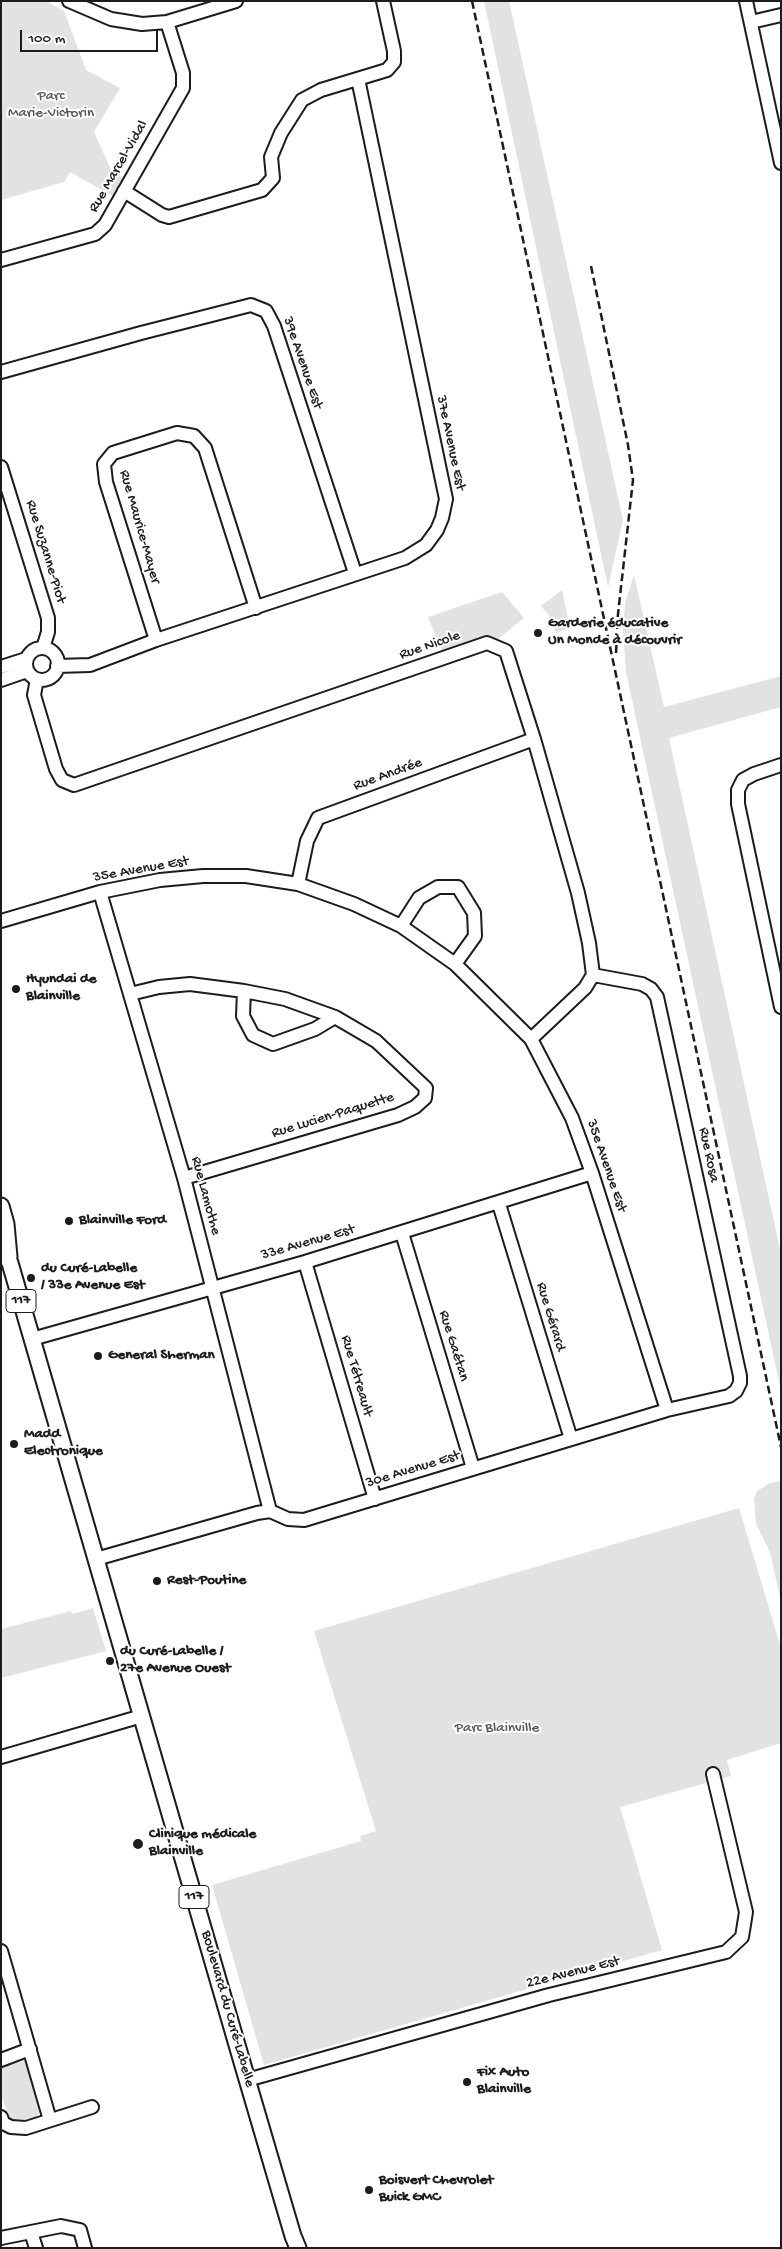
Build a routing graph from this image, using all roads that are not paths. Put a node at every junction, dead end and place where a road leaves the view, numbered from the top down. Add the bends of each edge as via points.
1 (69, 1) edge
2 (236, 1) edge
3 (383, 1) edge
4 (746, 1) edge
5 (781, 15) edge
6 (166, 22) junction
7 (751, 22) junction
8 (358, 79) junction
9 (781, 163) edge
10 (124, 191) junction
11 (1, 260) edge
12 (1, 372) edge
13 (1, 467) edge
14 (355, 573) junction
15 (256, 608) junction
16 (156, 640) junction
17 (43, 648) junction
18 (57, 666) junction
19 (1, 667) edge
20 (30, 669) junction
21 (1, 680) edge
22 (534, 739) junction
23 (781, 765) edge
24 (298, 884) junction
25 (100, 892) junction
26 (1, 921) edge
27 (401, 926) junction
28 (455, 964) junction
29 (593, 975) junction
30 (244, 991) junction
31 (130, 994) junction
32 (781, 1008) edge
33 (335, 1017) junction
34 (531, 1039) junction
35 (592, 1173) junction
36 (184, 1178) junction
37 (499, 1204) junction
38 (1, 1206) edge
39 (402, 1233) junction
40 (1, 1246) edge
41 (305, 1262) junction
42 (10, 1263) junction
43 (212, 1287) junction
44 (32, 1339) junction
45 (739, 1388) joint
46 (667, 1410) junction
47 (571, 1439) junction
48 (473, 1468) junction
49 (375, 1499) junction
50 (270, 1510) junction
51 (96, 1559) junction
52 (142, 1716) junction
53 (1, 1757) edge
54 (713, 1774) dead end
55 (1, 1952) edge
56 (30, 2049) junction
57 (1, 2060) edge
58 (247, 2080) junction
59 (92, 2107) dead end
60 (1, 2117) edge
61 (50, 2120) junction
62 (31, 2232) junction
63 (1, 2238) edge
64 (295, 2244) edge
65 (36, 2248) edge
66 (85, 2248) edge

1 - 6 street via 112,18 142,24
2 - 6 street
3 - 8 street via 394,62 387,70
4 - 7 street
5 - 7 street
6 - 10 street, Rue Marcel-Vidal via 183,74 183,88
7 - 9 street
8 - 10 street via 321,90 302,100 281,133 271,157 273,178 262,190 169,217
8 - 14 street, 37e Avenue Est via 446,499 442,518 426,545 405,558
10 - 11 street, Rue Marcel-Vidal via 105,225 95,234
12 - 14 street, 39e Avenue Est via 251,306 266,311 274,326
13 - 17 street, Rue Suzanne-Piot via 48,618
14 - 15 street, 37e Avenue Est
15 - 16 street, 37e Avenue Est
15 - 16 street, Rue Maurice-Mayer via 205,448 194,436 177,433 113,453 104,464 106,482
16 - 18 street, 37e Avenue Est via 90,665
17 - 18 street via 54,654
17 - 20 street via 30,653
18 - 20 street via 51,677 44,680
19 - 20 street
20 - 21 street
20 - 22 street, Rue Nicole via 34,695 56,770 62,780 74,785 487,643 506,651
22 - 24 street, Rue Andrée via 318,818 307,841
22 - 29 street, Rue Nicole via 578,893
23 - 32 street via 743,780 738,790 738,804
24 - 25 street, 35e Avenue Est via 246,876 203,876 160,880
24 - 27 street, 35e Avenue Est via 354,904
25 - 26 street, 35e Avenue Est
25 - 31 street, Rue Lamothe
27 - 28 street, 35e Avenue Est
27 - 28 street via 418,898 438,887 458,887 474,913 475,936
28 - 34 street, 35e Avenue Est
29 - 34 street via 585,988
29 - 45 street, Rue Rosa via 642,984 657,997 740,1376
30 - 31 street, Rue Lucien-Paquette via 190,984
30 - 33 street, Rue Lucien-Paquette via 285,999
30 - 33 street via 243,1016 252,1035 273,1044 315,1029
31 - 36 street, Rue Lamothe
33 - 36 street, Rue Lucien-Paquette via 376,1041 426,1088 425,1098 398,1115
34 - 35 street, 35e Avenue Est via 572,1118
35 - 37 street, 33e Avenue Est
35 - 46 street, 35e Avenue Est
36 - 43 street, Rue Lamothe
37 - 39 street, 33e Avenue Est
37 - 47 street, Rue Gérard
38 - 42 main road, Boulevard du Curé-Labelle / 117
39 - 41 street, 33e Avenue Est
39 - 48 street, Rue Gaétan
40 - 42 main road, Boulevard du Curé-Labelle / 117
41 - 43 street, 33e Avenue Est
41 - 49 street, Rue Tétreault
42 - 44 main road, Boulevard du Curé-Labelle / 117
43 - 44 street, 33e Avenue Est
43 - 50 street, Rue Lamothe
44 - 51 main road, Boulevard du Curé-Labelle / 117
45 - 46 street, 30e Avenue Est via 729,1396
46 - 47 street, 30e Avenue Est
47 - 48 street, 30e Avenue Est
48 - 49 street, 30e Avenue Est
49 - 50 street, 30e Avenue Est via 304,1520 288,1519
50 - 51 street
51 - 52 main road, Boulevard du Curé-Labelle / 117
52 - 53 street
52 - 58 main road, Boulevard du Curé-Labelle / 117
54 - 58 street, 22e Avenue Est via 746,1912 742,1937 726,1952 549,1995
55 - 56 street
56 - 57 street
56 - 61 street
58 - 64 main road, Boulevard du Curé-Labelle / 117
59 - 61 street
60 - 61 street via 10,2127 26,2128
62 - 63 street
62 - 65 street
62 - 66 street via 60,2226 80,2230

